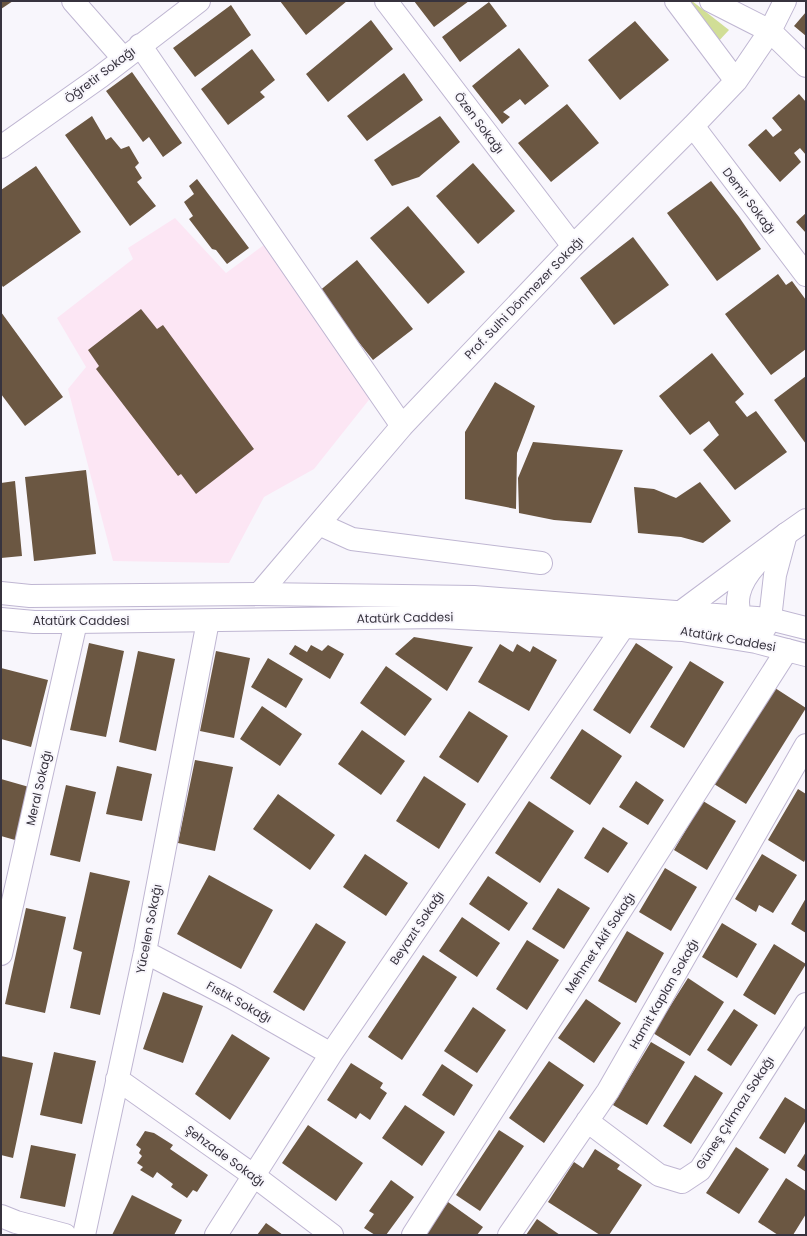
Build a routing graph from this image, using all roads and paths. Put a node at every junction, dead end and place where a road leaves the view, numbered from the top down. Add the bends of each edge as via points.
1 (74, 1) edge
2 (199, 1) edge
3 (386, 1) edge
4 (676, 1) edge
5 (711, 1) edge
6 (785, 1) edge
7 (770, 32) junction
8 (140, 45) junction
9 (123, 58) junction
10 (806, 66) edge
11 (736, 81) junction
12 (693, 126) junction
13 (1, 147) edge
14 (573, 246) junction
15 (806, 276) edge
16 (402, 426) junction
17 (806, 520) edge
18 (319, 524) junction
19 (786, 534) junction
20 (541, 563) dead end
21 (1, 594) edge
22 (259, 594) junction
23 (681, 612) junction
24 (739, 617) junction
25 (1, 619) edge
26 (770, 620) junction
27 (208, 621) junction
28 (76, 622) junction
29 (624, 626) junction
30 (806, 628) edge
31 (756, 642) junction
32 (797, 652) edge
33 (806, 745) edge
34 (145, 952) junction
35 (1, 954) edge
36 (806, 1004) edge
37 (331, 1054) junction
38 (117, 1079) junction
39 (587, 1121) junction
40 (253, 1176) junction
41 (1, 1216) edge
42 (65, 1235) edge
43 (84, 1235) edge
44 (216, 1235) edge
45 (332, 1235) edge
46 (412, 1235) edge
47 (509, 1235) edge

1 - 9 street
2 - 8 street, Öğretir Sokağı
3 - 14 street, Özen Sokağı
4 - 11 street
5 - 7 street
6 - 7 street, Prof. Sulhi Dönmezer Sokağı
7 - 10 street
7 - 11 street, Prof. Sulhi Dönmezer Sokağı
8 - 9 street, Öğretir Sokağı
8 - 16 street
9 - 13 street, Öğretir Sokağı
11 - 12 street, Prof. Sulhi Dönmezer Sokağı
12 - 14 street, Prof. Sulhi Dönmezer Sokağı
12 - 15 street, Demir Sokağı
14 - 16 street, Prof. Sulhi Dönmezer Sokağı
16 - 18 street, Prof. Sulhi Dönmezer Sokağı
17 - 19 street
18 - 20 street via 352,539
18 - 22 street, Prof. Sulhi Dönmezer Sokağı
19 - 23 street
19 - 24 street via 749,572 738,594
19 - 26 street via 775,575
21 - 22 street, Atatürk Caddesi
22 - 23 street, Atatürk Caddesi via 474,597
23 - 24 street, Atatürk Caddesi
24 - 26 street, Atatürk Caddesi
24 - 31 street
25 - 28 street, Atatürk Caddesi
26 - 30 street, Atatürk Caddesi
26 - 31 street
27 - 28 street, Atatürk Caddesi
27 - 29 street, Atatürk Caddesi via 441,617
27 - 34 street, Yücelen Sokağı
28 - 35 street, Meral Sokağı
29 - 31 street, Atatürk Caddesi via 682,630
29 - 37 street, Beyazıt Sokağı
31 - 32 street, Atatürk Caddesi
32 - 46 street, Mehmet Akif Sokağı
33 - 39 street, Hamit Kaplan Sokağı via 608,1091
34 - 37 street, Fıstık Sokağı
34 - 38 street, Yücelen Sokağı
36 - 39 street, Güneş Çıkmazı Sokağı via 700,1170 682,1182 660,1175
37 - 40 street, Beyazıt Sokağı
38 - 40 street, Şehzade Sokağı
38 - 43 street, Yücelen Sokağı
39 - 47 street, Hamit Kaplan Sokağı
40 - 44 street, Beyazıt Sokağı
40 - 45 street, Şehzade Sokağı
41 - 42 street

